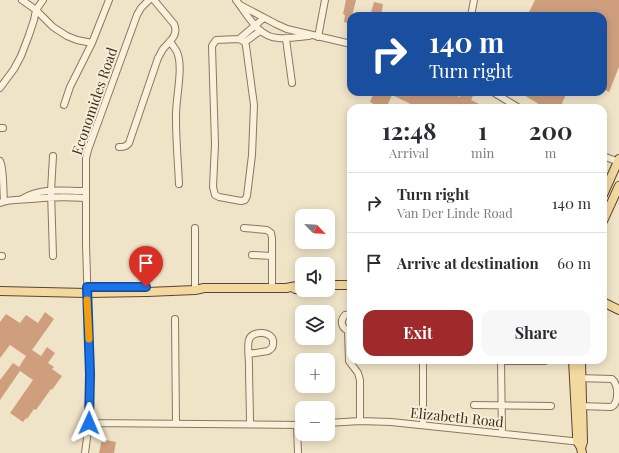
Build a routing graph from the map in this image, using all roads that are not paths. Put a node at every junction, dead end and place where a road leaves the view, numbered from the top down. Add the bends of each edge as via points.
1 (22, 0) edge
2 (42, 0) edge
3 (109, 0) edge
4 (139, 0) edge
5 (154, 0) edge
6 (325, 0) edge
7 (474, 0) edge
8 (147, 1) edge
9 (238, 3) edge
10 (36, 10) junction
11 (472, 12) edge
12 (264, 18) junction
13 (258, 28) junction
14 (287, 29) junction
15 (316, 36) junction
16 (287, 38) junction
17 (170, 41) junction
18 (242, 41) junction
19 (92, 43) junction
20 (347, 43) edge
21 (292, 83) dead end
22 (0, 88) edge
23 (500, 96) edge
24 (512, 104) edge
25 (64, 105) dead end
26 (119, 148) dead end
27 (53, 156) dead end
28 (607, 157) edge
29 (0, 161) edge
30 (619, 161) edge
31 (179, 184) dead end
32 (619, 186) edge
33 (607, 187) edge
34 (51, 194) junction
35 (85, 195) junction
36 (2, 202) edge
37 (607, 212) edge
38 (195, 228) dead end
39 (244, 228) dead end
40 (252, 255) dead end
41 (53, 256) dead end
42 (272, 256) junction
43 (347, 284) edge
44 (335, 285) edge
45 (295, 286) edge
46 (0, 287) edge
47 (195, 288) junction
48 (272, 288) junction
49 (286, 288) junction
50 (295, 289) edge
51 (87, 290) junction
52 (335, 290) edge
53 (347, 290) edge
54 (0, 291) edge
55 (607, 304) edge
56 (619, 310) edge
57 (347, 315) edge
58 (175, 318) dead end
59 (347, 330) edge
60 (249, 354) junction
61 (351, 364) edge
62 (422, 364) edge
63 (501, 364) edge
64 (574, 364) edge
65 (580, 364) edge
66 (578, 378) junction
67 (474, 405) dead end
68 (502, 405) junction
69 (551, 406) dead end
70 (579, 406) junction
71 (360, 421) junction
72 (89, 423) junction
73 (335, 423) edge
74 (176, 424) junction
75 (250, 424) junction
76 (295, 425) edge
77 (423, 425) junction
78 (502, 434) junction
79 (299, 441) edge
80 (581, 446) edge
81 (85, 453) edge
82 (298, 453) edge

1 - 10 street
2 - 10 street
3 - 19 street
4 - 8 street
5 - 17 street via 176,28 175,35
6 - 15 street
7 - 11 street
8 - 35 street, Economides Road via 137,15 88,150
9 - 12 street
9 - 13 street
10 - 19 street via 53,27 67,36
10 - 22 street via 21,56
12 - 13 street
12 - 14 street
13 - 16 street via 273,38
13 - 18 street
14 - 15 street
14 - 16 street
15 - 16 street
15 - 20 street
16 - 21 street
17 - 26 street via 158,58 129,144
17 - 31 street via 177,52 180,72 176,97
18 - 18 street via 246,46 254,105 247,196 241,201 218,197 213,187 215,144 212,46 216,40
19 - 25 street
23 - 24 street
27 - 34 street
28 - 30 street
29 - 36 street
30 - 33 main road
32 - 37 main road
34 - 35 street
34 - 36 street
34 - 41 street
35 - 51 street, Economides Road
38 - 47 street
39 - 42 street via 267,230 271,233
40 - 42 street
42 - 48 street
43 - 44 main road
45 - 49 main road
46 - 51 main road
47 - 48 main road
47 - 51 main road
48 - 49 main road
49 - 50 main road
51 - 54 main road
51 - 72 street, Economides Road
52 - 53 main road
55 - 56 main road
57 - 59 street via 342,320 342,325
58 - 74 street
60 - 60 street via 251,336 258,333 272,336 274,342 270,350
60 - 75 street
61 - 71 street via 359,377
62 - 77 street
63 - 68 street
64 - 66 main road
65 - 66 main road
66 - 70 main road
66 - 70 street via 612,379 618,392 618,402 615,406
67 - 68 street
68 - 69 street
68 - 78 street
70 - 80 main road
71 - 73 street, Elizabeth Road
71 - 77 street, Elizabeth Road
72 - 74 street
72 - 81 street, Economides Road
74 - 75 street
75 - 76 street
77 - 78 street, Elizabeth Road
78 - 80 street, Elizabeth Road
79 - 82 street

